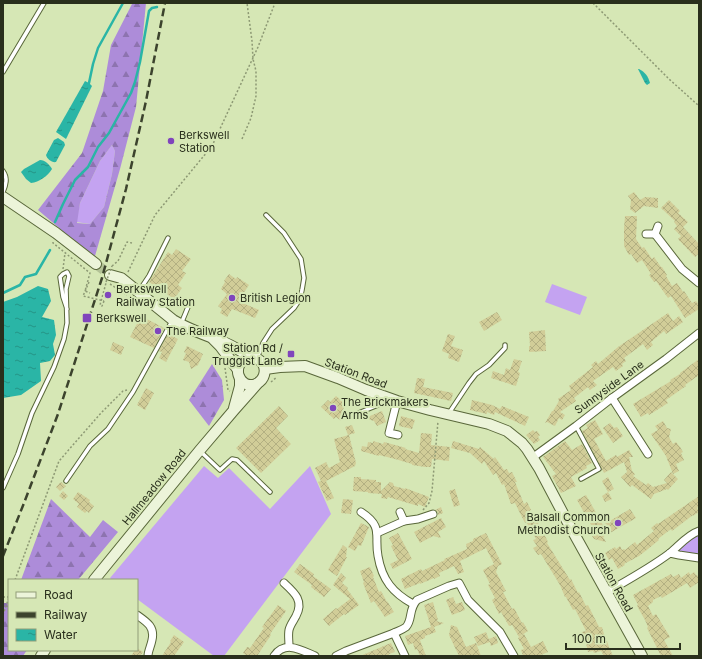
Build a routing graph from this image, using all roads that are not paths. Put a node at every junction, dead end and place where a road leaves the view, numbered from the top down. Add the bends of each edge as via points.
1 (44, 3) edge
2 (3, 72) edge
3 (3, 171) edge
4 (3, 192) edge
5 (3, 197) edge
6 (266, 215) dead end
7 (658, 226) dead end
8 (646, 234) dead end
9 (655, 234) junction
10 (168, 238) dead end
11 (96, 264) tunnel mouth
12 (108, 278) tunnel mouth
13 (699, 283) edge
14 (133, 294) junction
15 (188, 307) dead end
16 (67, 309) junction
17 (176, 323) junction
18 (699, 333) edge
19 (211, 338) junction
20 (505, 345) dead end
21 (254, 358) junction
22 (265, 369) junction
23 (239, 375) junction
24 (257, 384) junction
25 (612, 398) junction
26 (395, 400) junction
27 (234, 410) junction
28 (444, 413) junction
29 (356, 414) dead end
30 (576, 426) junction
31 (398, 435) dead end
32 (200, 450) junction
33 (648, 454) dead end
34 (532, 458) junction
35 (580, 479) dead end
36 (66, 481) dead end
37 (3, 488) edge
38 (270, 492) dead end
39 (361, 512) dead end
40 (400, 512) dead end
41 (433, 514) dead end
42 (407, 520) junction
43 (699, 531) edge
44 (378, 533) junction
45 (670, 553) junction
46 (699, 558) edge
47 (95, 579) edge
48 (284, 583) dead end
49 (607, 592) junction
50 (413, 604) junction
51 (138, 616) edge
52 (394, 633) junction
53 (289, 646) junction
54 (148, 656) edge
55 (274, 656) edge
56 (315, 656) edge
57 (336, 656) edge
58 (405, 656) edge
59 (514, 656) edge
60 (642, 656) edge

1 - 2 lane
3 - 4 lane via 6,184
5 - 11 street via 55,237
6 - 21 lane via 284,233 301,259 304,278 300,299 272,329
7 - 9 street
8 - 9 street
9 - 13 street via 682,269
10 - 14 lane via 149,276
12 - 14 street via 121,278
14 - 17 street
15 - 17 lane
16 - 16 lane via 60,277 67,272 69,276 66,289
16 - 37 lane via 64,339 54,367 32,413
17 - 19 street
17 - 36 lane via 108,429 90,446
18 - 25 street, Sunnyside Lane
19 - 21 street
19 - 23 street via 220,346
20 - 28 lane via 489,365 476,374
21 - 22 street via 262,362
21 - 23 street via 240,363
22 - 24 street via 264,377
22 - 26 street, Station Road via 305,366
23 - 24 street via 243,382 249,385
23 - 27 street, Hallmeadow Road via 240,386
24 - 27 street, Hallmeadow Road
25 - 30 street, Sunnyside Lane
25 - 33 street
26 - 28 street, Station Road
26 - 29 lane
26 - 31 street via 387,432
27 - 32 street, Hallmeadow Road
28 - 34 street, Station Road via 507,431 522,443
30 - 34 street, Sunnyside Lane
30 - 35 lane via 599,469
32 - 38 lane via 220,470 232,459 237,460
32 - 47 street, Hallmeadow Road
34 - 49 street, Station Road
39 - 44 street via 375,524
40 - 42 street
41 - 42 street
42 - 44 street
43 - 45 street
44 - 50 street via 378,555 388,584
45 - 46 street
45 - 49 street via 640,574
48 - 53 street via 298,598 300,606 289,630
49 - 60 street, Station Road
50 - 52 street via 409,622
50 - 59 street via 459,583 468,600 500,632
51 - 54 street via 151,627 153,633
52 - 57 street
52 - 58 street
53 - 55 street via 282,648
53 - 56 street

